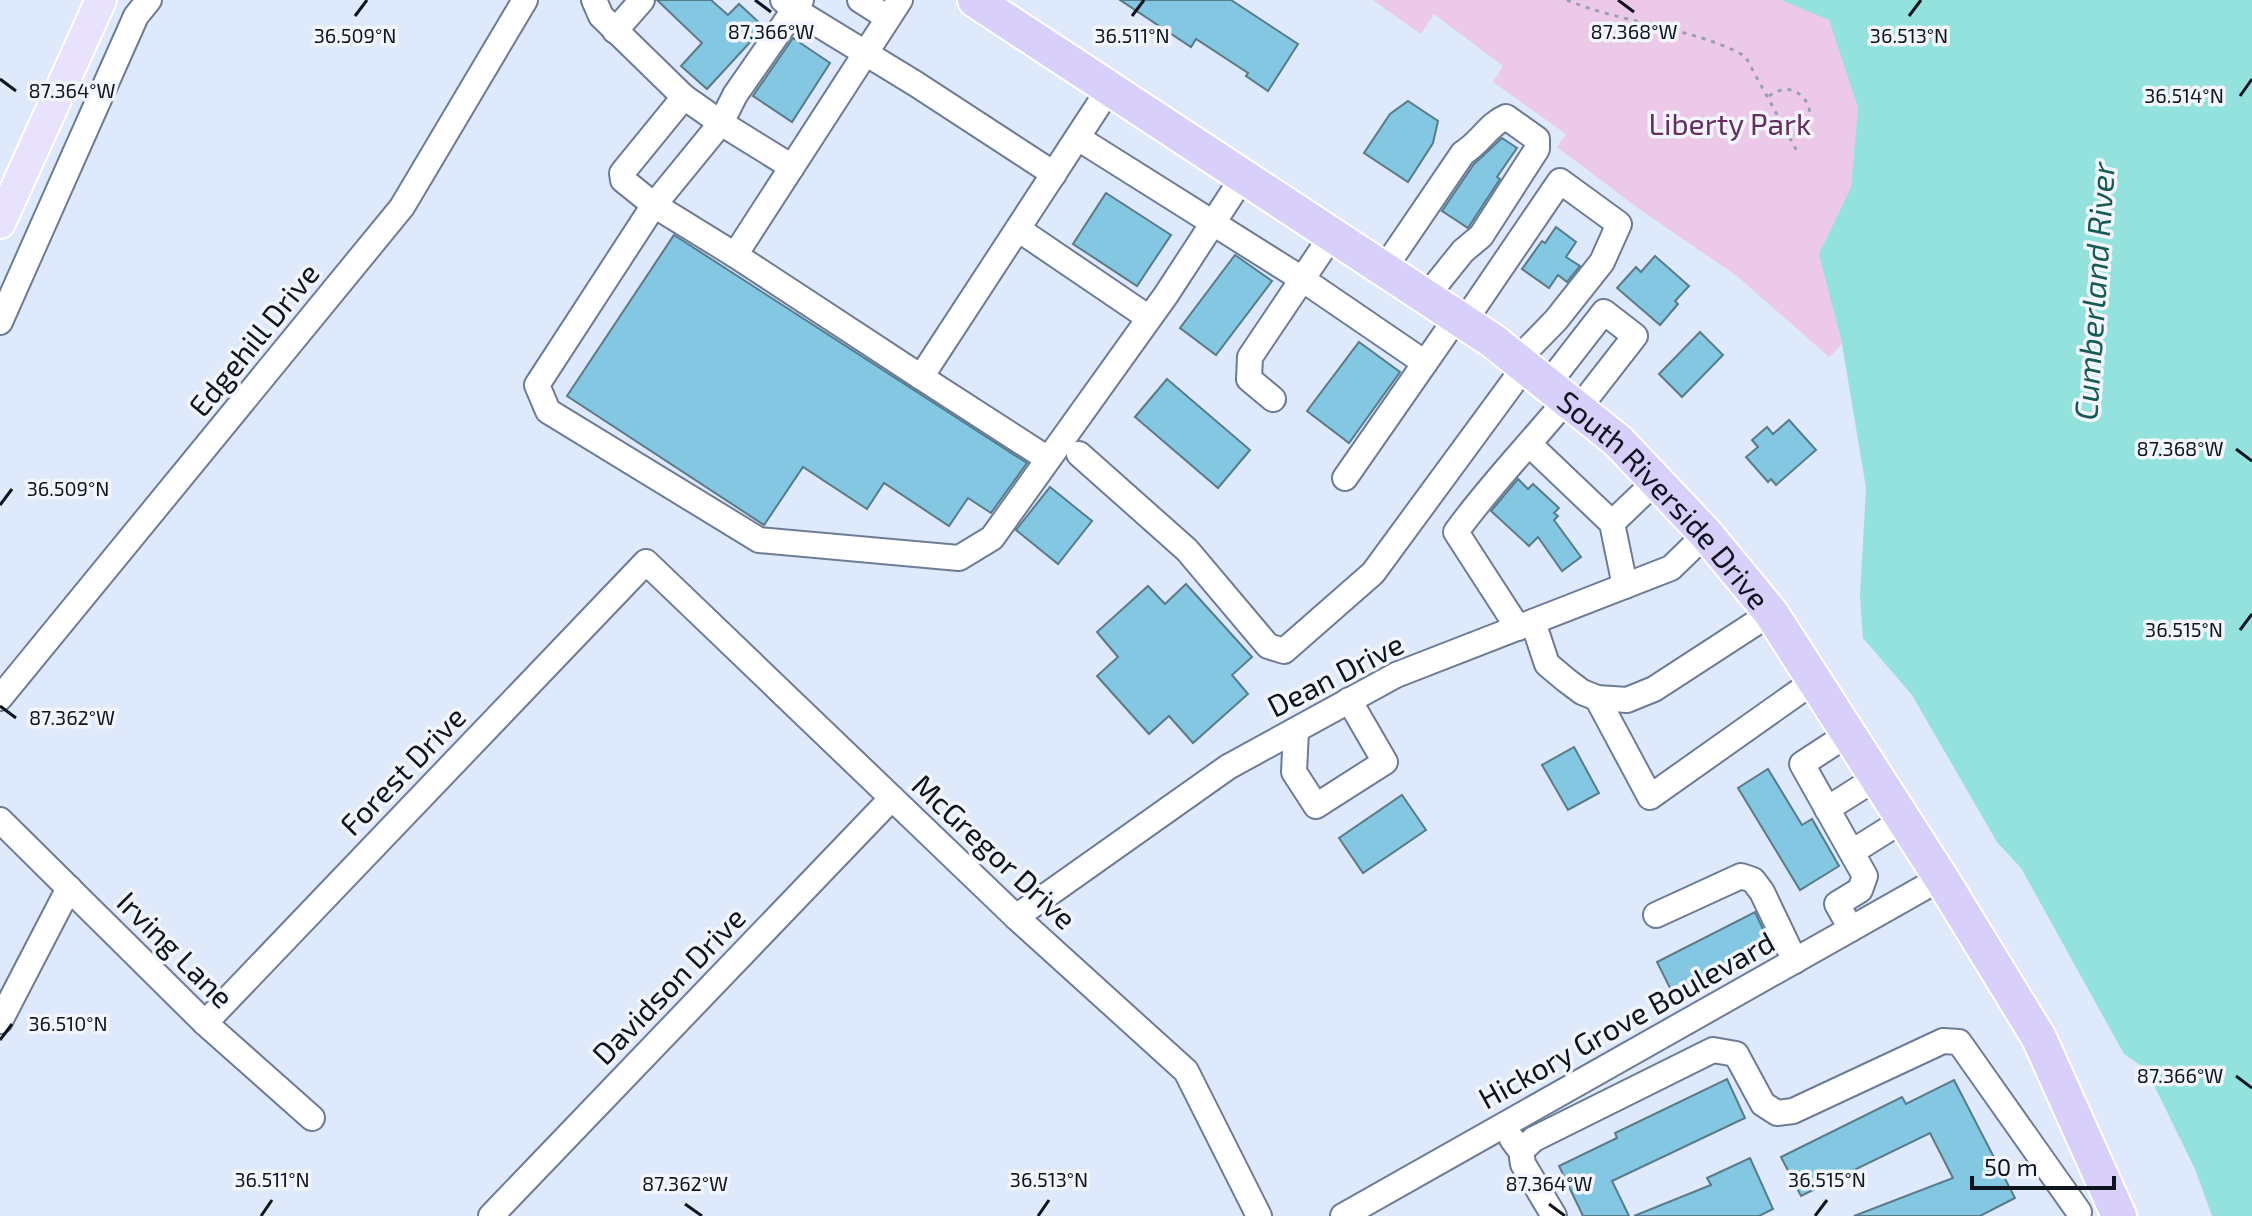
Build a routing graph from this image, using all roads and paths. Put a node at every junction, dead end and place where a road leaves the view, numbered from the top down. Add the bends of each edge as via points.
1 (101, 0) edge
2 (149, 0) edge
3 (525, 0) edge
4 (594, 0) edge
5 (642, 0) edge
6 (860, 0) edge
7 (975, 0) edge
8 (1567, 0) edge
9 (793, 3) edge
10 (894, 9) edge
11 (615, 31) junction
12 (866, 54) junction
13 (1109, 89) junction
14 (1768, 96) junction
15 (684, 97) junction
16 (721, 123) junction
17 (1078, 138) junction
18 (1790, 138) junction
19 (1798, 153) dead end
20 (792, 167) junction
21 (1054, 174) junction
22 (1243, 177) junction
23 (654, 205) junction
24 (0, 223) edge
25 (1212, 223) junction
26 (1018, 229) junction
27 (1332, 235) junction
28 (735, 255) junction
29 (1384, 269) junction
30 (1302, 279) junction
31 (1426, 297) junction
32 (1149, 318) junction
33 (1460, 320) junction
34 (0, 322) edge
35 (1425, 363) junction
36 (921, 377) junction
37 (1547, 384) junction
38 (1273, 399) dead end
39 (1530, 445) junction
40 (1079, 454) dead end
41 (1048, 459) junction
42 (1345, 478) dead end
43 (1656, 481) junction
44 (1612, 523) junction
45 (1706, 534) junction
46 (646, 562) joint
47 (1625, 586) junction
48 (1771, 613) junction
49 (1525, 625) junction
50 (1814, 681) junction
51 (0, 698) edge
52 (1597, 698) junction
53 (1349, 700) junction
54 (1296, 730) junction
55 (1848, 734) junction
56 (1876, 778) junction
57 (892, 798) junction
58 (1827, 809) junction
59 (0, 820) edge
60 (1903, 820) junction
61 (1852, 852) junction
62 (1941, 878) junction
63 (69, 888) junction
64 (1656, 915) dead end
65 (1016, 917) junction
66 (1851, 929) junction
67 (1795, 961) junction
68 (0, 1021) edge
69 (205, 1023) junction
70 (312, 1118) dead end
71 (1502, 1126) junction
72 (1521, 1151) junction
73 (2116, 1209) edge
74 (2073, 1214) edge
75 (491, 1216) edge
76 (1259, 1216) edge
77 (1343, 1216) edge
78 (1554, 1216) edge

1 - 24 main road
2 - 34 street via 136,16
3 - 51 street, Edgehill Drive via 402,207
4 - 11 street
5 - 11 street
6 - 10 street
7 - 13 highway, South Riverside Drive
8 - 14 path via 1737,52 1751,64
9 - 12 street
9 - 16 street
10 - 12 street
11 - 15 street
12 - 20 street
12 - 21 street
13 - 17 street
13 - 22 highway, South Riverside Drive
14 - 18 path
14 - 18 path via 1791,89 1805,98 1810,114 1804,130
15 - 16 street
15 - 23 street via 622,173 623,180
16 - 20 street
16 - 23 street
17 - 21 street
17 - 25 street
18 - 19 path
20 - 28 street
21 - 26 street
22 - 25 street
22 - 27 highway, South Riverside Drive
23 - 28 street
23 - 41 street via 537,385 548,411 759,540 959,558 992,538
25 - 30 street
25 - 32 street
26 - 32 street
26 - 36 street
27 - 29 highway, South Riverside Drive
27 - 30 street
28 - 36 street
29 - 31 highway, South Riverside Drive
29 - 31 street via 1463,153 1506,117 1537,139 1537,149 1481,236
30 - 35 street
30 - 38 street via 1250,357 1249,379
31 - 33 highway, South Riverside Drive
32 - 41 street
33 - 35 street
33 - 37 highway, South Riverside Drive
33 - 37 street via 1560,181 1619,224 1602,262 1556,320
35 - 42 street
36 - 41 street
37 - 39 street
37 - 40 street via 1373,573 1284,651 1268,646 1187,550
37 - 43 highway, South Riverside Drive via 1618,441
39 - 44 street
39 - 49 street via 1456,532
43 - 44 street
43 - 45 highway, South Riverside Drive
44 - 47 street
45 - 47 street, Dean Drive via 1671,568
45 - 48 highway, South Riverside Drive
46 - 57 street, McGregor Drive
46 - 69 street, Forest Drive
47 - 49 street, Dean Drive
48 - 50 highway, South Riverside Drive
48 - 52 street via 1654,689 1627,700
49 - 52 street via 1547,664
49 - 53 street, Dean Drive via 1396,675
50 - 52 street via 1650,797
50 - 55 highway, South Riverside Drive
53 - 54 street, Dean Drive
53 - 54 street via 1385,762 1316,806 1294,772
54 - 65 street, Dean Drive via 1228,767
55 - 56 highway, South Riverside Drive
55 - 58 street via 1802,764
56 - 58 street
56 - 60 highway, South Riverside Drive
57 - 65 street, McGregor Drive
57 - 75 street, Davidson Drive
58 - 61 street
59 - 63 street, Irving Lane
60 - 61 street
60 - 62 highway, South Riverside Drive
61 - 66 street via 1865,876 1860,890 1837,904
62 - 66 street, Hickory Grove Boulevard
62 - 73 highway, South Riverside Drive via 2039,1038
63 - 68 street
63 - 69 street, Irving Lane
64 - 67 street via 1741,876 1753,880 1762,892
65 - 76 street, McGregor Drive via 1186,1071
66 - 67 street, Hickory Grove Boulevard
67 - 71 street, Hickory Grove Boulevard
69 - 70 street, Irving Lane
71 - 72 street
71 - 77 street, Hickory Grove Boulevard
72 - 74 street via 1534,1139 1713,1050 1736,1054 1763,1104 1777,1113 1793,1111 1943,1041 1959,1042
72 - 78 street via 1523,1164
73 - 74 street

